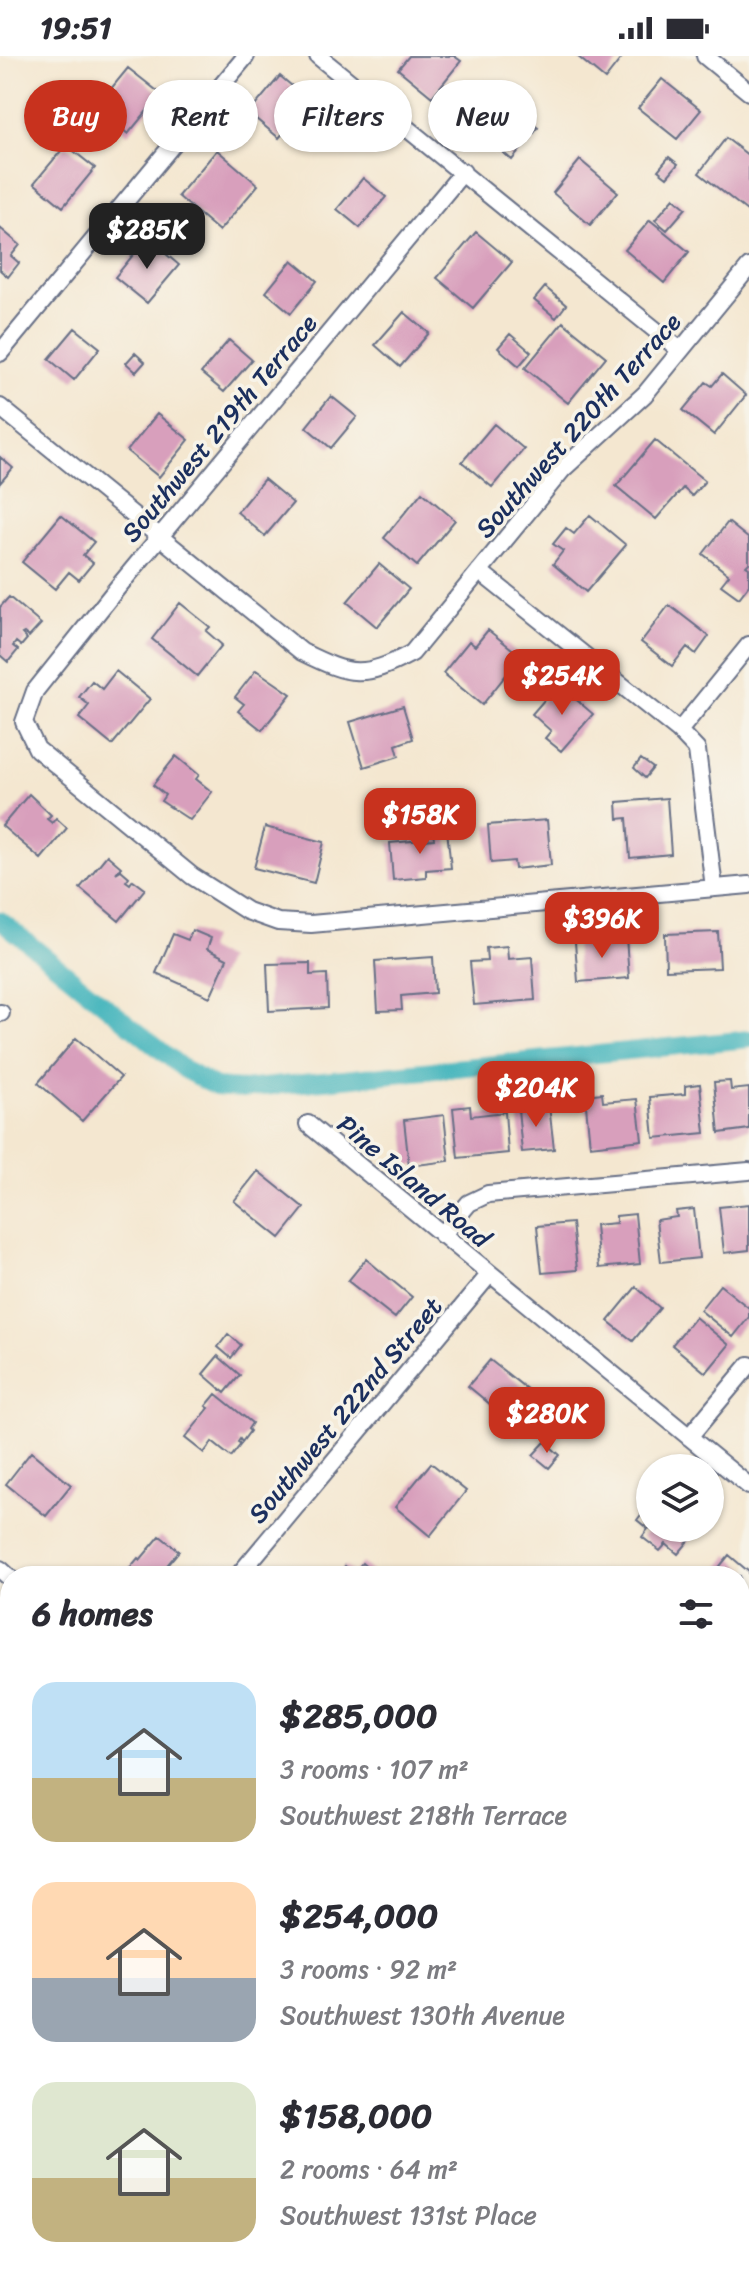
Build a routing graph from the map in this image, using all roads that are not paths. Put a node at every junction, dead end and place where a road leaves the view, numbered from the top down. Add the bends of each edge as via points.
1 (246, 56) edge
2 (318, 56) edge
3 (705, 56) edge
4 (749, 92) edge
5 (463, 172) junction
6 (749, 267) edge
7 (680, 350) junction
8 (0, 353) edge
9 (0, 407) edge
10 (160, 538) junction
11 (479, 571) junction
12 (749, 645) edge
13 (679, 731) junction
14 (749, 885) edge
15 (714, 888) junction
16 (308, 1124) dead end
17 (749, 1171) edge
18 (442, 1235) junction
19 (489, 1275) junction
20 (749, 1365) edge
21 (689, 1437) junction
22 (749, 1486) edge
23 (246, 1566) edge

1 - 8 street
2 - 5 street
3 - 4 street
5 - 7 street
5 - 10 street, Southwest 219th Terrace
6 - 7 street, Southwest 220th Terrace
7 - 11 street, Southwest 220th Terrace via 645,394 563,469
9 - 10 street
10 - 11 street, Southwest 220th Terrace via 302,652 356,673 382,669 412,653
10 - 15 street, Southwest 219th Terrace via 35,691 24,722 37,749 192,876 247,911 278,922 311,924
11 - 13 street
12 - 13 street
13 - 15 street via 697,750
14 - 15 street
16 - 18 street, Pine Island Road
17 - 18 street via 488,1194 469,1203
18 - 19 street, Pine Island Road
19 - 21 street, Pine Island Road
19 - 23 street, Southwest 222nd Street
20 - 21 street
21 - 22 street, Pine Island Road

